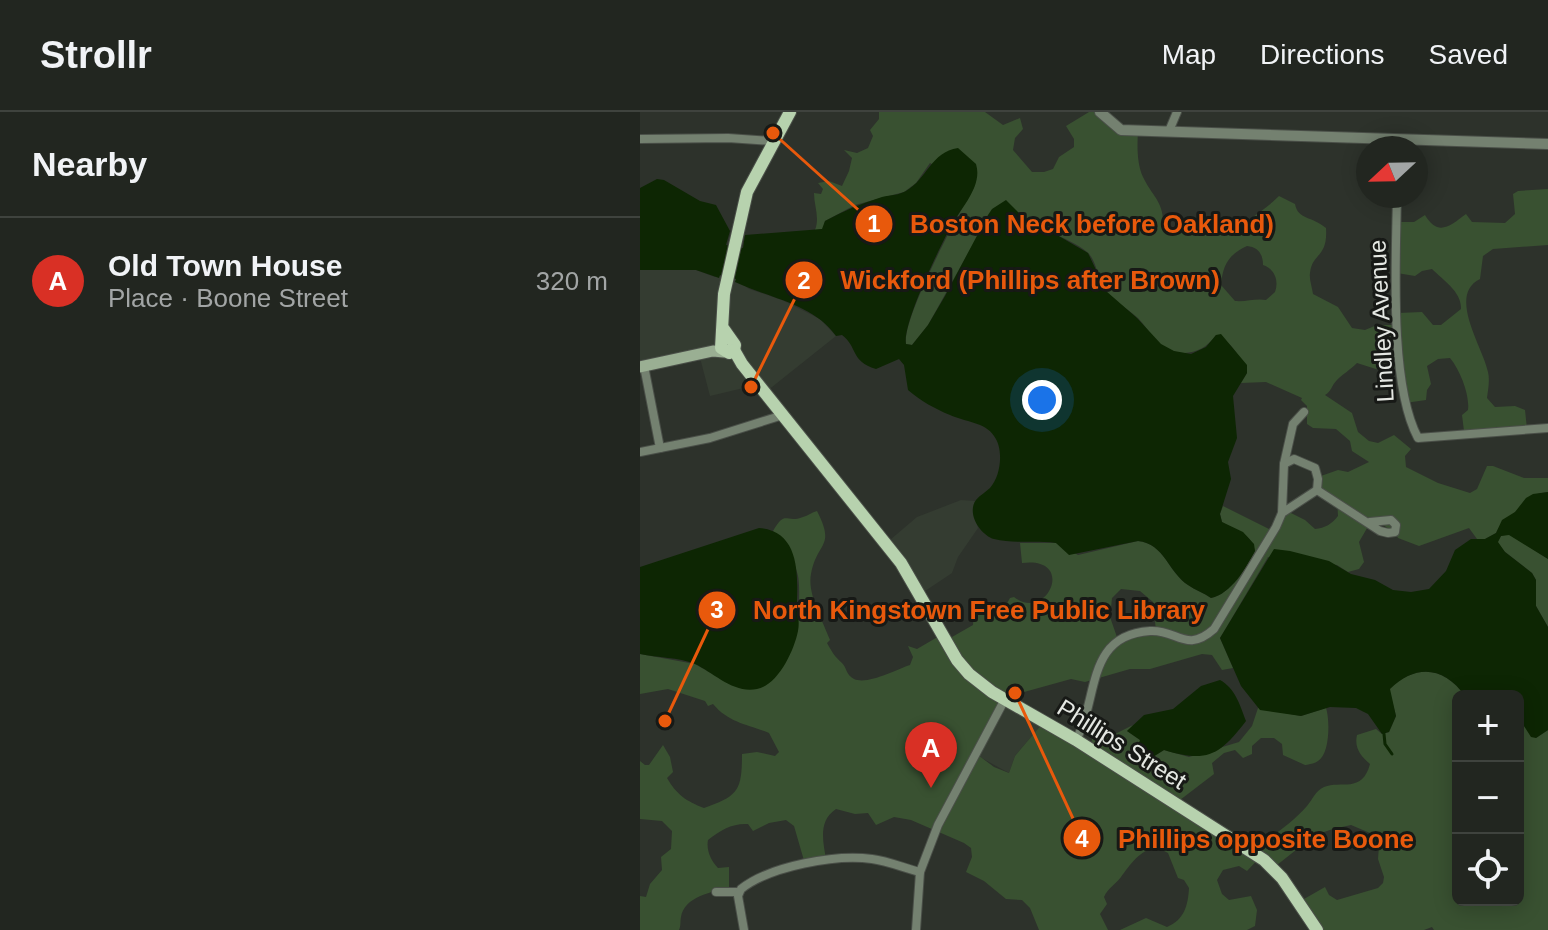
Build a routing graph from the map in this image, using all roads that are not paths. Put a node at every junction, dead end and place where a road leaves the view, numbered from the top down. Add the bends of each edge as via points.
1 (790, 112) edge
2 (1100, 112) edge
3 (1177, 112) edge
4 (1169, 131) junction
5 (640, 139) edge
6 (773, 141) junction
7 (1356, 142) edge
8 (1428, 144) edge
9 (1548, 144) edge
10 (1548, 155) edge
11 (1397, 208) edge
12 (726, 347) junction
13 (642, 367) edge
14 (1304, 412) dead end
15 (783, 415) junction
16 (1548, 428) edge
17 (660, 448) junction
18 (640, 452) edge
19 (1284, 464) junction
20 (1317, 490) junction
21 (1282, 513) junction
22 (1370, 522) dead end
23 (1005, 699) junction
24 (1076, 740) junction
25 (920, 872) junction
26 (716, 892) dead end
27 (739, 892) junction
28 (744, 930) edge
29 (916, 930) edge
30 (1317, 930) edge

1 - 6 main road
2 - 4 street via 1121,130
3 - 4 street
4 - 7 street
5 - 6 street
6 - 12 main road via 747,192 724,294
8 - 9 street
9 - 10 street
11 - 16 street, Lindley Avenue via 1400,369 1407,414 1418,438
12 - 13 main road
12 - 15 main road, Phillips Street
13 - 17 street
14 - 19 street via 1293,424
15 - 17 street
15 - 23 main road, Phillips Street via 901,563 957,660
17 - 18 street
19 - 20 street via 1294,459 1315,468
19 - 21 street
20 - 21 street
20 - 22 street
21 - 24 street via 1205,637 1187,641 1157,630 1142,631 1111,645 1097,667 1085,724
23 - 24 main road, Phillips Street
23 - 25 street via 938,825
24 - 30 main road, Phillips Street via 1264,860
25 - 27 street via 877,859 835,857 793,866
25 - 29 street
26 - 27 street
27 - 28 street

